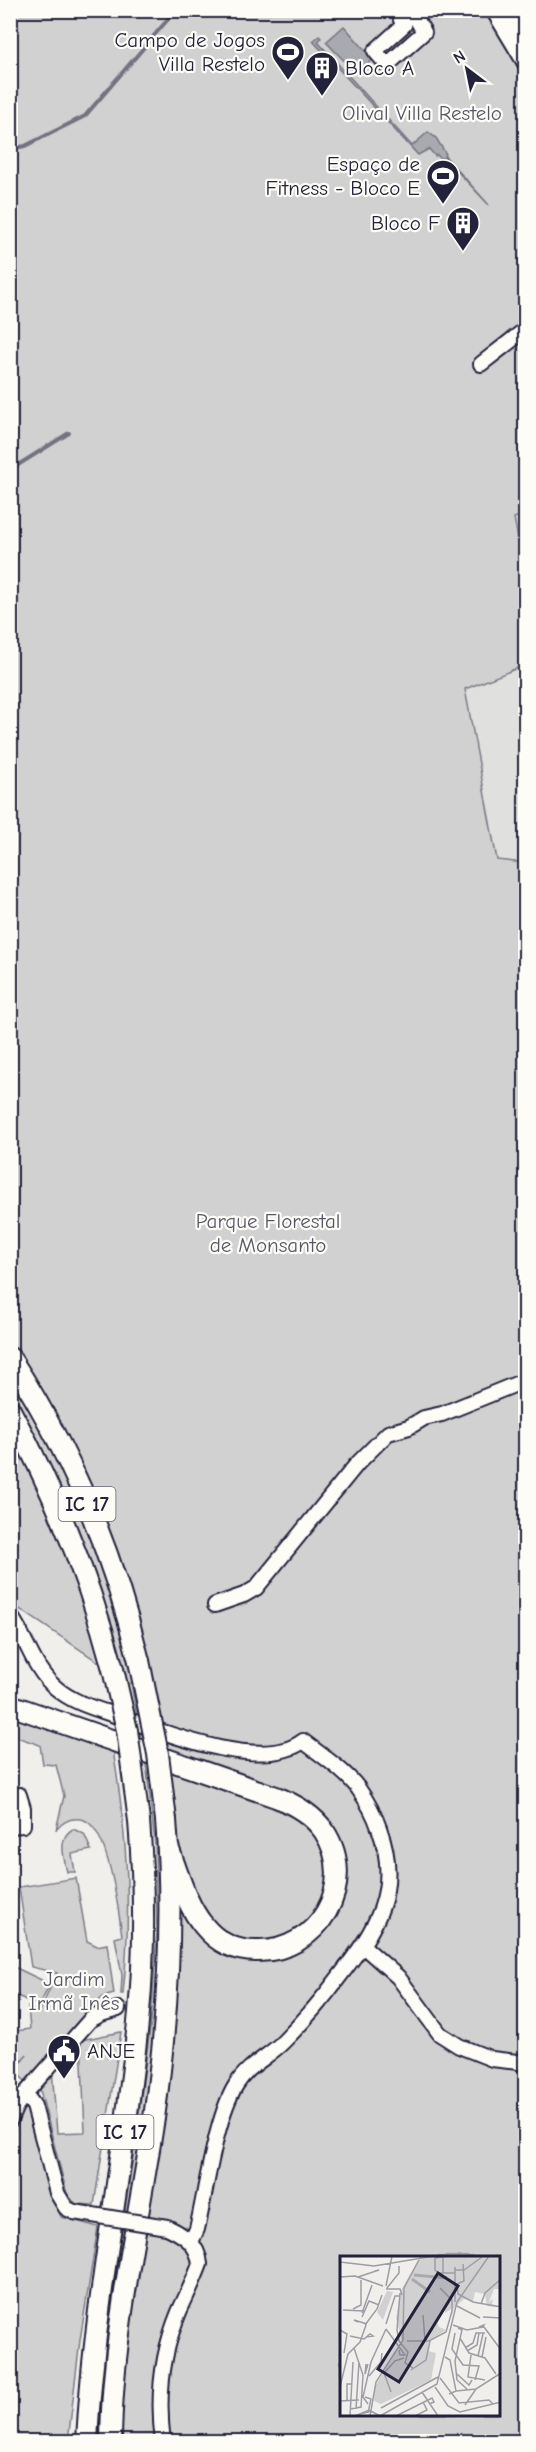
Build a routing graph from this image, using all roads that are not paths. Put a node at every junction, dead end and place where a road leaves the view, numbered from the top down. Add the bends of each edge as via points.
1 (493, 10) edge
2 (525, 38) edge
3 (525, 65) edge
4 (525, 329) edge
5 (481, 364) dead end
6 (10, 1358) edge
7 (525, 1380) edge
8 (10, 1410) edge
9 (214, 1605) dead end
10 (10, 1615) edge
11 (10, 1705) edge
12 (10, 1796) edge
13 (10, 1826) edge
14 (168, 1847) junction
15 (363, 1947) junction
16 (118, 2009) dead end
17 (525, 2063) edge
18 (25, 2094) junction
19 (10, 2120) edge
20 (191, 2242) junction
21 (87, 2442) edge
22 (111, 2442) edge
23 (163, 2442) edge

1 - 2 street via 517,27
1 - 3 street
4 - 5 street
6 - 14 highway, IC 17, bridge via 57,1439 112,1568 139,1661 158,1754
7 - 9 street via 388,1433 357,1464 256,1588
8 - 21 highway, IC 17, bridge via 53,1494 93,1597 127,1730 139,1821 144,1896 140,2012 93,2363
10 - 15 street via 47,1680 63,1694 175,1737 234,1751 286,1749 303,1741 357,1786 372,1809 387,1848 389,1869 387,1891
11 - 14 highway via 298,1807 317,1822 330,1842 336,1875 332,1899 322,1919 297,1941 273,1950 246,1951 233,1947 213,1935 197,1918
12 - 13 street via 20,1795 23,1825
14 - 22 highway, IC 17 via 166,2022 122,2318
15 - 17 street via 398,1977 440,2034 492,2059
15 - 20 street via 281,2045 249,2067 235,2086 222,2117
16 - 18 street via 90,2020
18 - 19 street
18 - 20 street, bridge via 34,2106 57,2193 66,2208 167,2227
20 - 23 street via 200,2264 166,2352 159,2414

